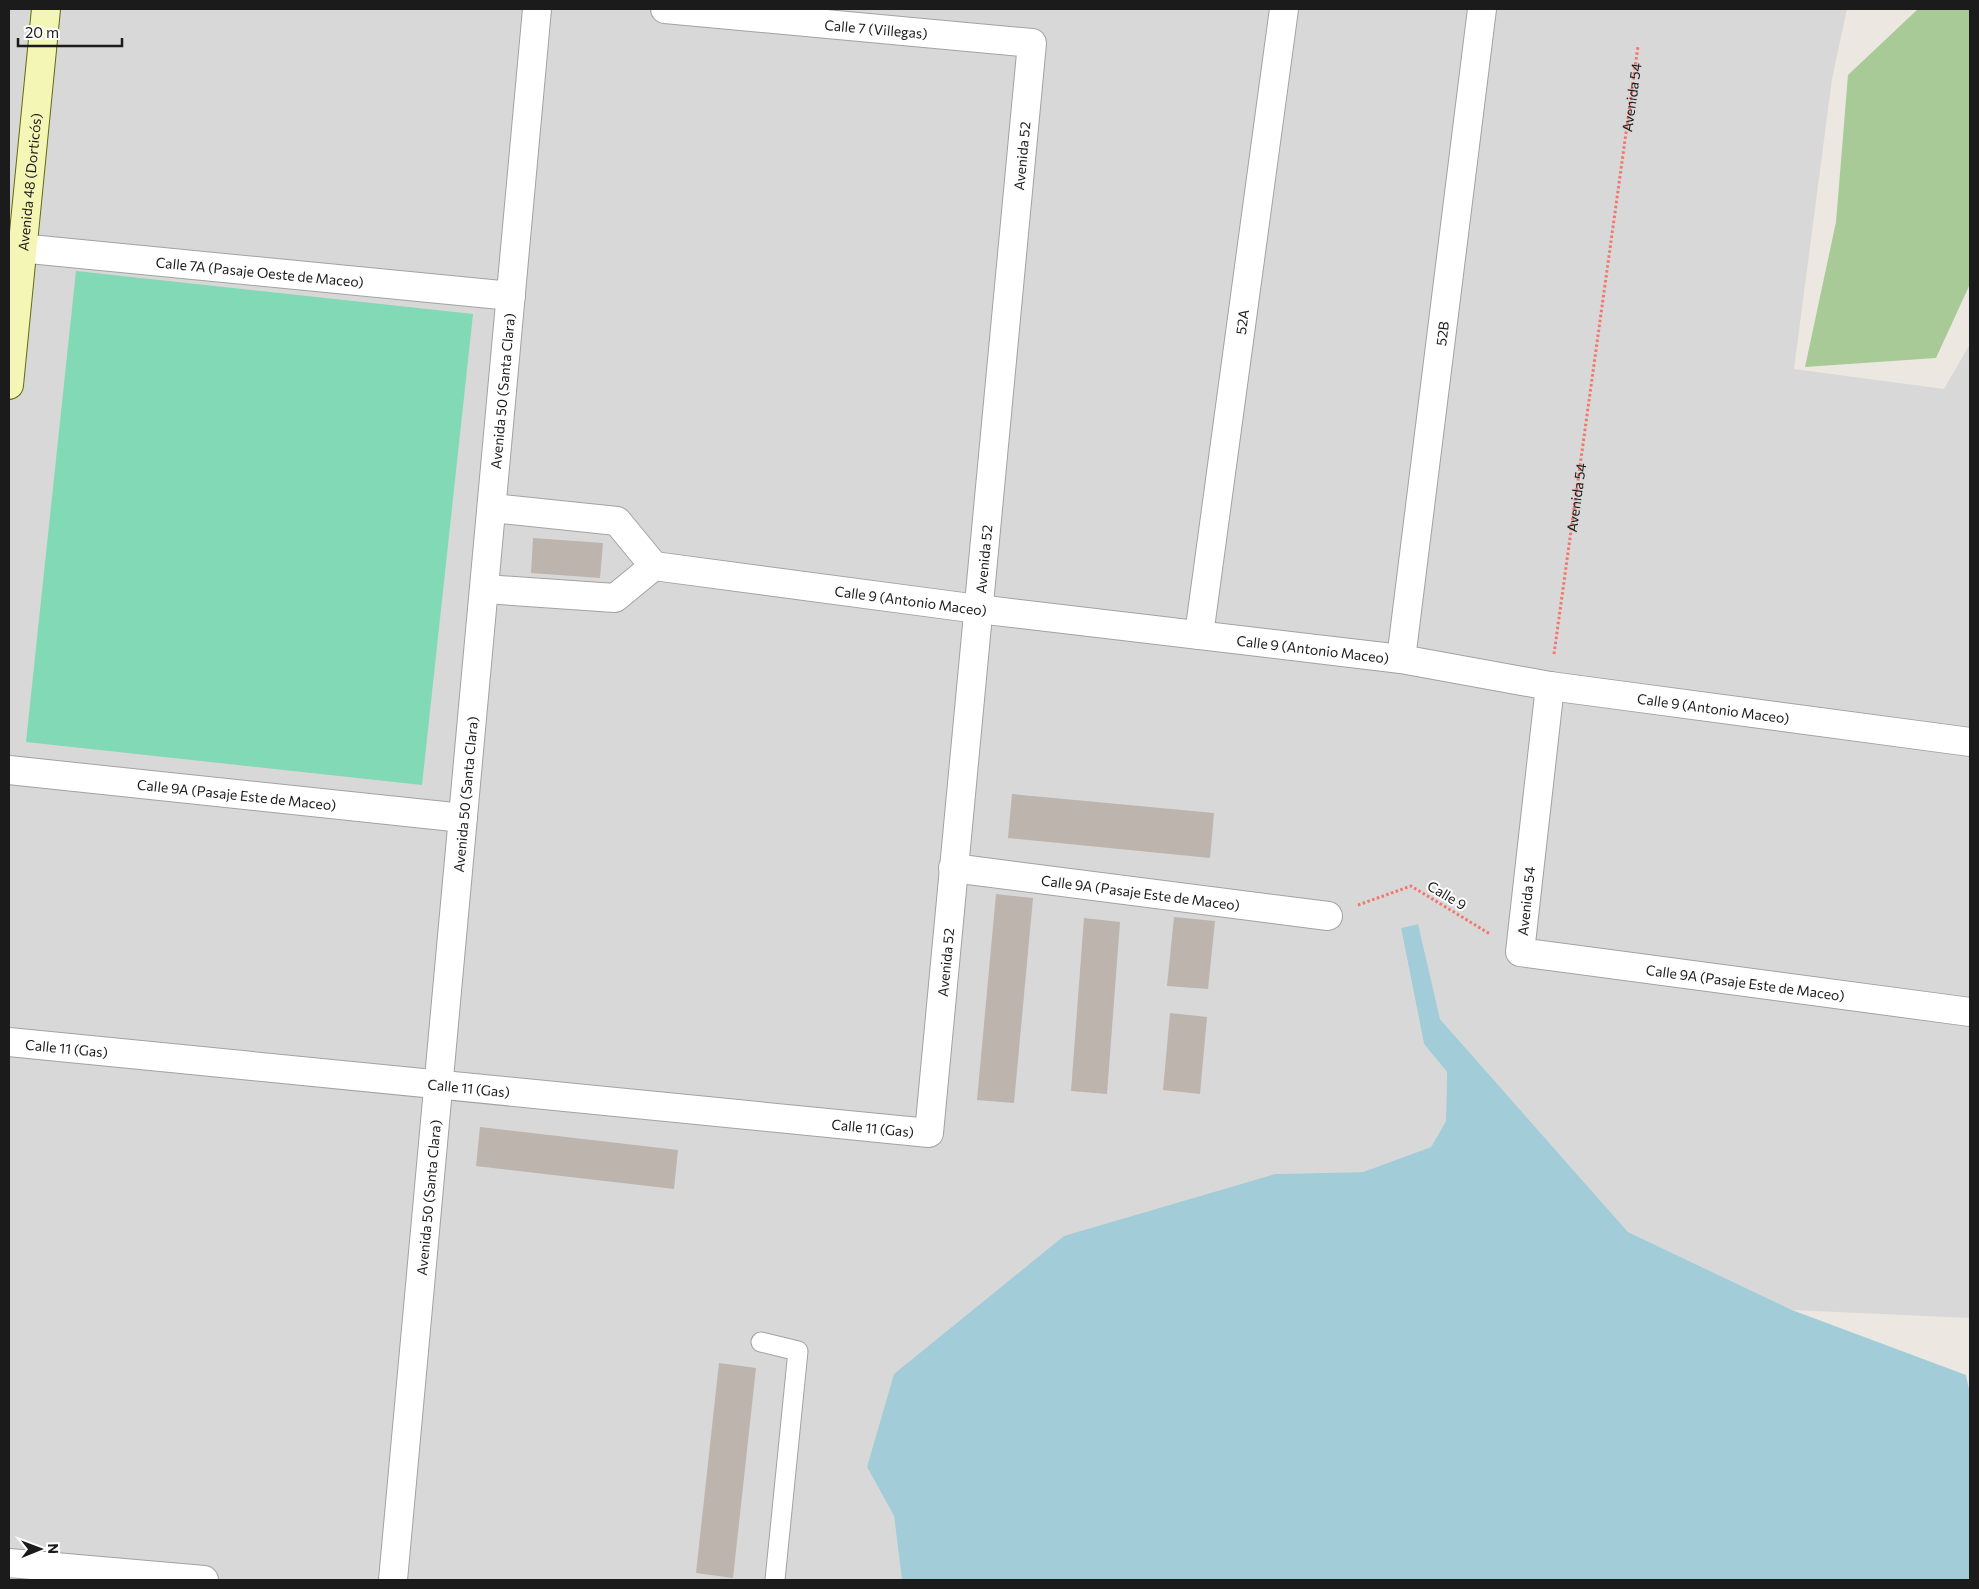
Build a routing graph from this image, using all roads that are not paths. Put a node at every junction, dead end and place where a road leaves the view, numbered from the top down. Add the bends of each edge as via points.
1 (46, 9) edge
2 (537, 9) edge
3 (665, 9) edge
4 (1284, 9) edge
5 (1482, 9) edge
6 (726, 11) edge
7 (1032, 43) joint
8 (16, 247) edge
9 (511, 296) junction
10 (9, 385) edge
11 (492, 508) junction
12 (654, 566) junction
13 (485, 589) junction
14 (978, 609) junction
15 (1199, 635) junction
16 (1401, 659) junction
17 (1550, 686) junction
18 (1970, 742) edge
19 (9, 770) edge
20 (463, 818) junction
21 (953, 868) junction
22 (1328, 916) road end
23 (1520, 952) joint
24 (1970, 1012) edge
25 (9, 1042) edge
26 (439, 1085) junction
27 (929, 1133) joint
28 (762, 1342) dead end
29 (9, 1563) edge
30 (204, 1580) edge
31 (393, 1580) edge
32 (775, 1580) edge

1 - 8 street, Avenida 48 (Dorticós)
2 - 9 street, Avenida 50 (Santa Clara)
3 - 6 street, Calle 7 (Villegas)
4 - 15 street, 52A
5 - 16 street, 52B
6 - 7 street, Calle 7 (Villegas)
7 - 14 street, Avenida 52
8 - 9 street, Calle 7A (Pasaje Oeste de Maceo)
8 - 10 street, Avenida 48 (Dorticós)
9 - 11 street, Avenida 50 (Santa Clara)
11 - 12 street via 617,522
11 - 13 street, Avenida 50 (Santa Clara)
12 - 13 street via 615,598
12 - 14 street, Calle 9 (Antonio Maceo)
13 - 20 street, Avenida 50 (Santa Clara)
14 - 15 street, Calle 9 (Antonio Maceo)
14 - 21 street, Avenida 52
15 - 16 street, Calle 9 (Antonio Maceo)
16 - 17 street, Calle 9 (Antonio Maceo)
17 - 18 street, Calle 9 (Antonio Maceo)
17 - 23 street, Avenida 54
19 - 20 street, Calle 9A (Pasaje Este de Maceo)
20 - 26 street, Avenida 50 (Santa Clara)
21 - 22 street, Calle 9A (Pasaje Este de Maceo)
21 - 27 street, Avenida 52
23 - 24 street, Calle 9A (Pasaje Este de Maceo)
25 - 26 street, Calle 11 (Gas)
26 - 27 street, Calle 11 (Gas)
26 - 31 street, Avenida 50 (Santa Clara)
28 - 32 lane via 798,1351
29 - 30 street

